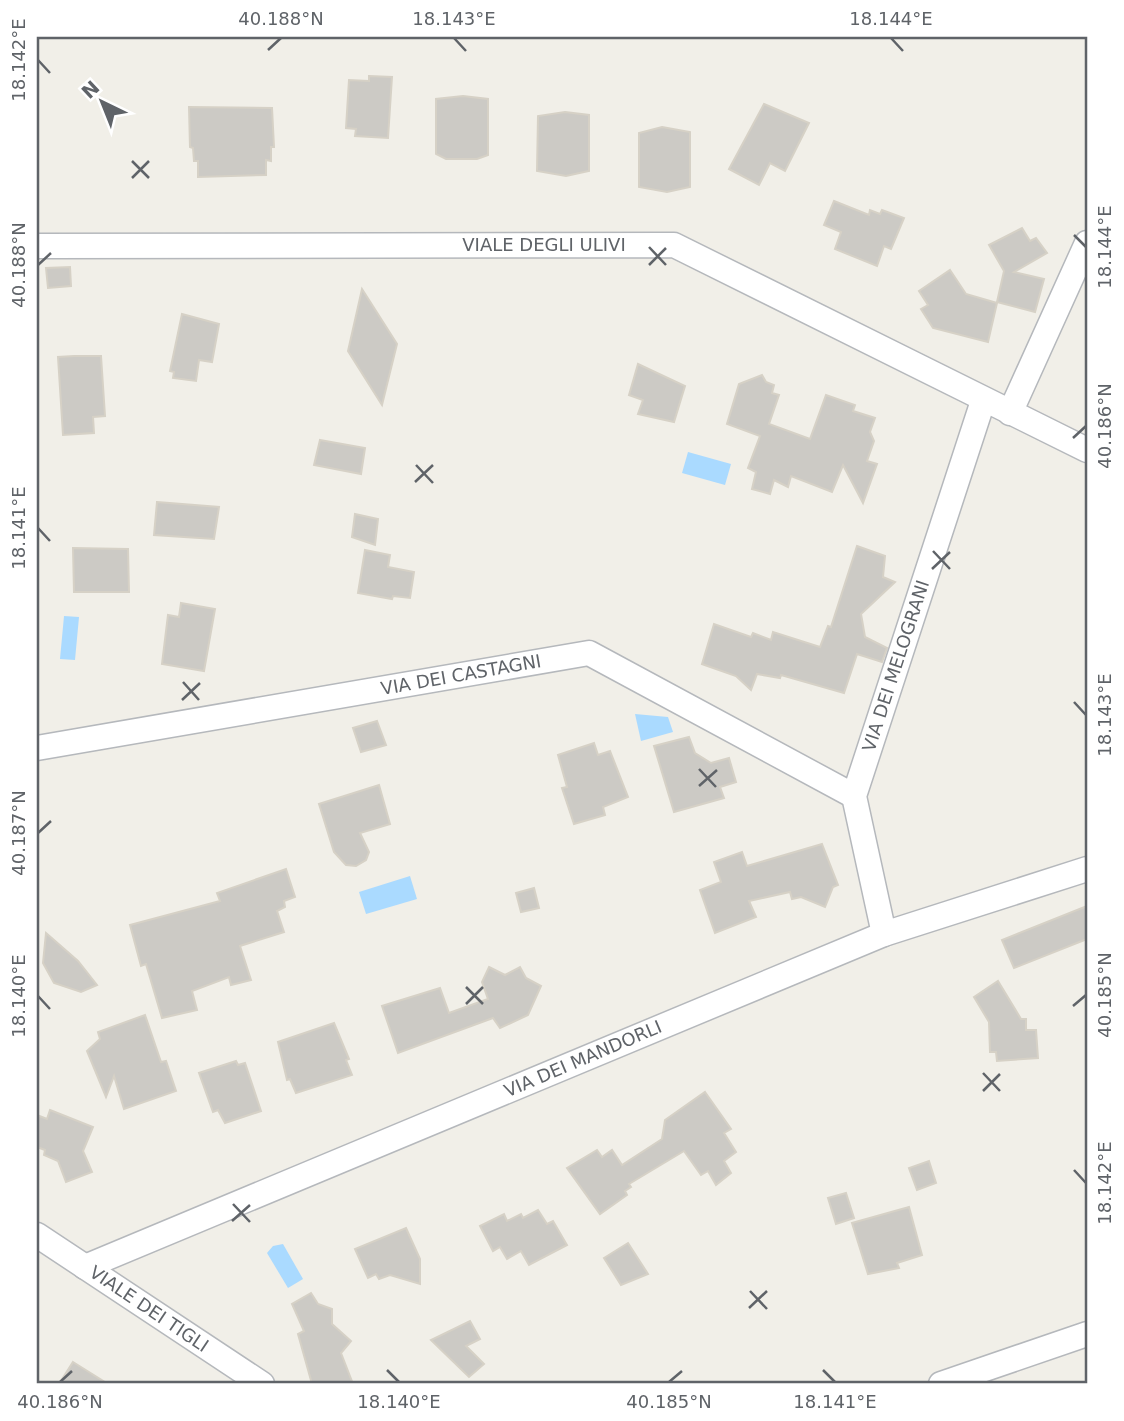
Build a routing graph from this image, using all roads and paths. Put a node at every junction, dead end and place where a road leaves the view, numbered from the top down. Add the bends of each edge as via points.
1 (1087, 243) edge
2 (37, 246) edge
3 (984, 401) junction
4 (1010, 413) junction
5 (1087, 450) edge
6 (37, 748) edge
7 (853, 796) junction
8 (1087, 869) edge
9 (884, 934) junction
10 (37, 1235) edge
11 (85, 1266) junction
12 (1087, 1334) edge
13 (262, 1384) edge
14 (941, 1384) edge

1 - 4 street
2 - 3 street, VIALE DEGLI ULIVI via 674,245
3 - 4 street, VIALE DEGLI ULIVI
3 - 7 street, VIA DEI MELOGRANI
4 - 5 street, VIALE DEGLI ULIVI
6 - 7 street, VIA DEI CASTAGNI via 589,653
7 - 9 street
8 - 9 street, VIA DEI MANDORLI
9 - 11 street, VIA DEI MANDORLI
10 - 11 street, VIALE DEI TIGLI
11 - 13 street, VIALE DEI TIGLI
12 - 14 street

